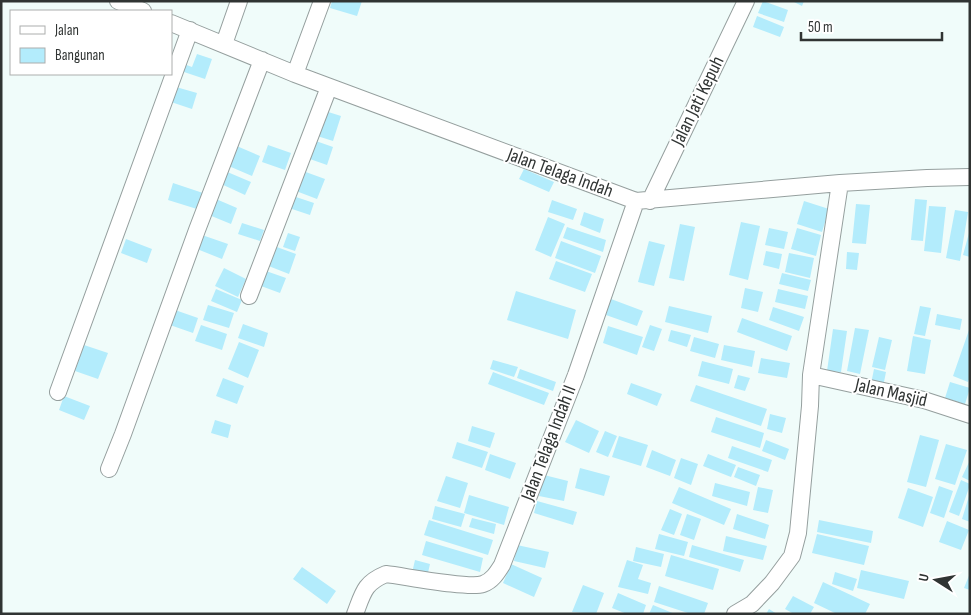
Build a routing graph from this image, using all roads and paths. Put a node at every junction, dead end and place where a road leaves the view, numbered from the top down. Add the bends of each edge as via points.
1 (118, 1) edge
2 (239, 1) edge
3 (322, 1) edge
4 (746, 1) edge
5 (137, 7) edge
6 (172, 23) edge
7 (190, 30) junction
8 (224, 44) junction
9 (262, 60) junction
10 (295, 74) junction
11 (326, 94) junction
12 (970, 177) edge
13 (840, 183) junction
14 (643, 201) junction
15 (249, 296) dead end
16 (811, 375) junction
17 (58, 392) dead end
18 (970, 415) edge
19 (109, 470) dead end
20 (354, 614) edge
21 (736, 614) edge

1 - 5 street
2 - 8 street
3 - 10 street
4 - 14 street, Jalan Jati Kepuh
6 - 7 street, Jalan Telaga Indah
7 - 8 street, Jalan Telaga Indah
7 - 17 street
8 - 9 street, Jalan Telaga Indah
9 - 10 street, Jalan Telaga Indah
9 - 19 street
10 - 11 street, Jalan Telaga Indah
11 - 14 street, Jalan Telaga Indah
11 - 15 street
12 - 13 street, Jalan Telaga Indah
13 - 14 street, Jalan Telaga Indah
13 - 16 street
14 - 20 street, Jalan Telaga Indah II via 498,572 491,580 476,586 386,574 373,579 364,590
16 - 18 street, Jalan Masjid via 924,400
16 - 21 street via 798,533 792,556 752,604

